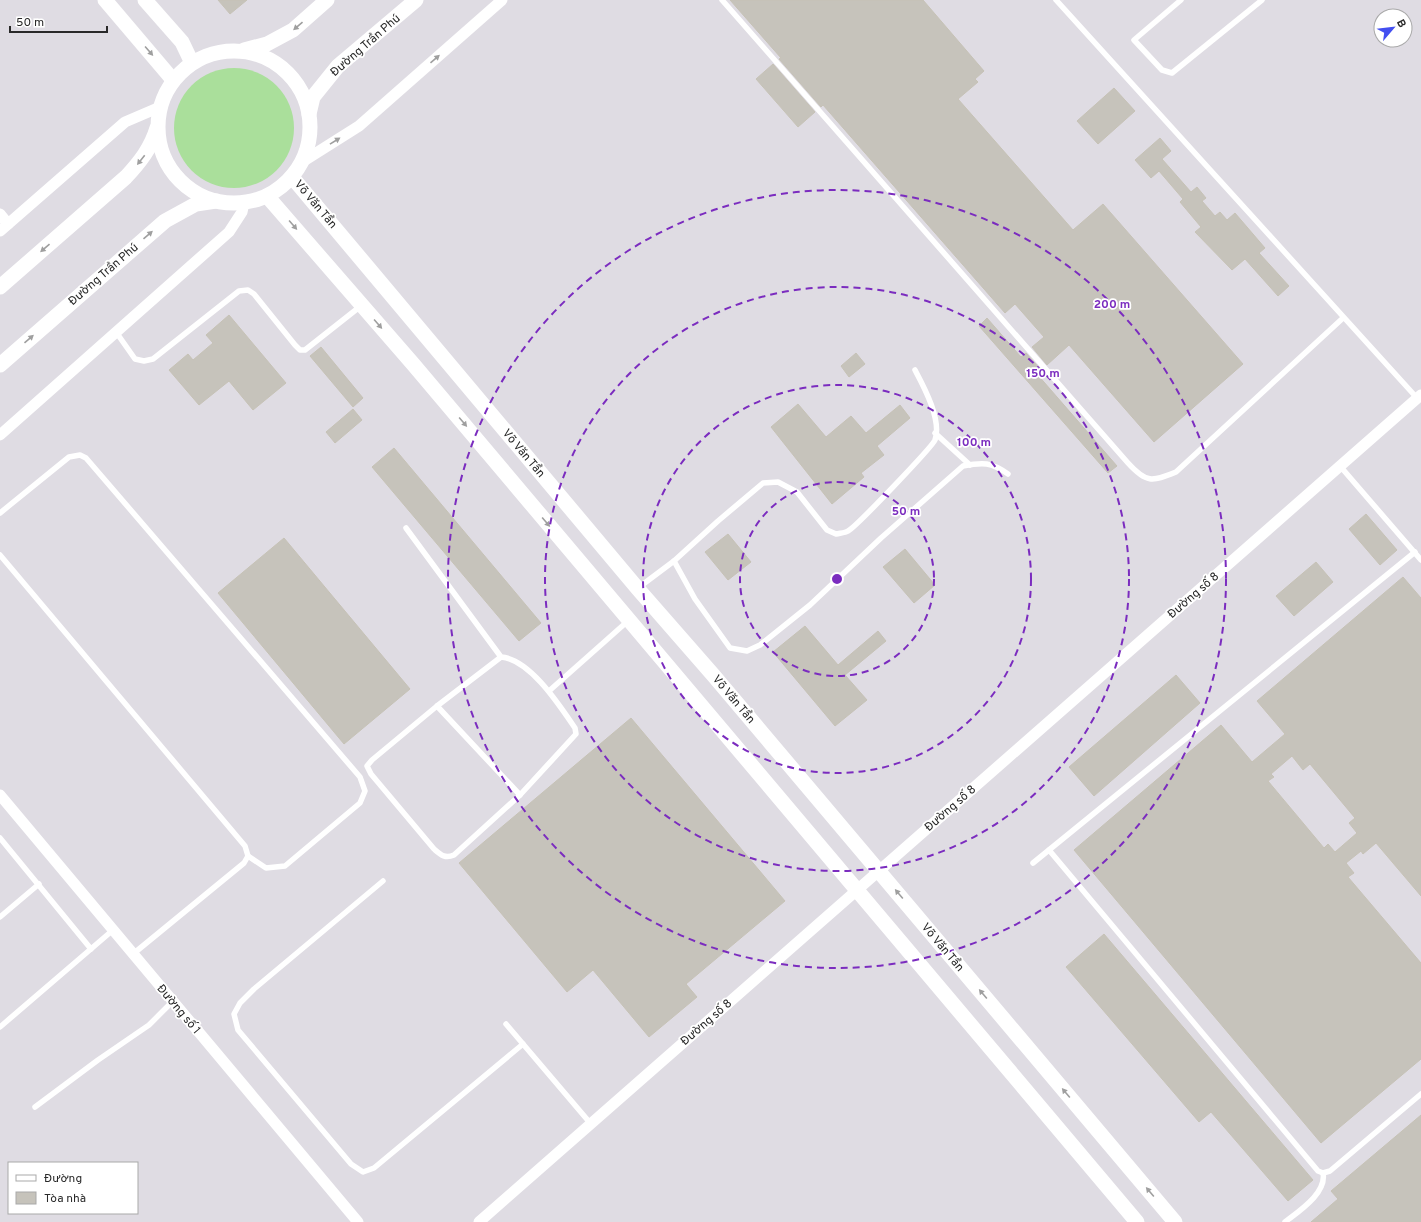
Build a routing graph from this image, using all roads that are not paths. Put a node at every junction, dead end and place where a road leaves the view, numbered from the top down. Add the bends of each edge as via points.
1 (105, 0) edge
2 (145, 0) edge
3 (327, 0) edge
4 (416, 0) edge
5 (502, 0) edge
6 (722, 0) edge
7 (1056, 0) edge
8 (1181, 0) edge
9 (1262, 0) edge
10 (239, 51) junction
11 (192, 63) junction
12 (174, 80) junction
13 (160, 107) junction
14 (309, 114) junction
15 (158, 126) junction
16 (302, 162) junction
17 (292, 177) junction
18 (267, 196) junction
19 (216, 201) junction
20 (244, 203) junction
21 (0, 214) edge
22 (4, 227) edge
23 (0, 287) edge
24 (362, 305) junction
25 (1343, 318) junction
26 (116, 332) junction
27 (0, 365) edge
28 (915, 370) dead end
29 (1419, 396) edge
30 (935, 433) junction
31 (0, 435) edge
32 (970, 465) junction
33 (1340, 466) junction
34 (1008, 474) dead end
35 (0, 513) edge
36 (406, 528) dead end
37 (1415, 552) junction
38 (0, 555) edge
39 (1421, 560) edge
40 (674, 561) junction
41 (638, 589) junction
42 (630, 620) junction
43 (501, 657) junction
44 (548, 691) junction
45 (437, 706) junction
46 (520, 795) junction
47 (0, 796) edge
48 (0, 838) edge
49 (1048, 850) junction
50 (248, 856) junction
51 (1033, 863) dead end
52 (879, 871) junction
53 (383, 881) dead end
54 (39, 884) junction
55 (857, 889) junction
56 (0, 917) edge
57 (113, 930) junction
58 (91, 949) junction
59 (133, 954) junction
60 (173, 1001) junction
61 (506, 1024) dead end
62 (0, 1027) edge
63 (523, 1044) junction
64 (1421, 1094) edge
65 (35, 1108) dead end
66 (591, 1124) junction
67 (1323, 1174) junction
68 (1287, 1221) edge
69 (358, 1222) edge
70 (479, 1222) edge
71 (1137, 1222) edge
72 (1175, 1222) edge

1 -> 12 street
2 - 11 street via 182,42
3 -> 10 street via 293,30 267,44
4 - 14 street, Đường Trần Phú via 338,66 313,97
16 -> 5 street via 360,126
6 - 25 lane via 1128,463 1145,479 1154,480 1176,472
7 - 25 lane
8 - 9 lane via 1134,40 1162,70 1168,73 1172,73
10 - 11 street via 211,54
10 - 14 street via 253,53 272,61 288,73 300,89
11 - 12 street
12 - 13 street
13 - 15 street
13 - 22 street via 125,122
14 - 16 street via 308,144
15 - 19 street via 162,150 177,178 192,190
15 -> 23 street via 142,160 126,177
16 - 17 street
17 - 18 street via 281,188
17 - 41 street, Võ Văn Tần
18 - 20 street
18 -> 24 street
19 - 20 street
27 -> 19 street, Đường Trần Phú via 165,221 196,204
20 - 26 street via 242,212 229,232
21 - 22 street
24 - 26 lane via 305,350 300,350 295,345 248,290 239,291 153,359 135,359
24 -> 42 street
25 - 29 lane
26 - 31 street
28 - 30 lane via 928,395 936,425
29 - 33 street, Đường số 8
30 - 32 lane
30 - 40 lane via 935,440 883,498 848,531 836,534 827,530 797,492 778,482 764,483
32 - 34 lane via 980,462
32 - 40 lane via 963,466 810,605 760,645 747,651 730,648 695,600
33 - 37 lane
33 - 52 street, Đường số 8
35 - 50 lane via 70,457 80,455 86,458 360,777 365,792 360,804 285,866 266,868
36 - 43 lane
37 - 39 lane
37 - 49 lane
38 - 50 lane via 246,846
40 - 41 lane
41 - 52 street, Võ Văn Tần
42 - 44 lane
42 - 55 street
43 - 44 lane via 518,661
43 - 45 lane
44 - 46 lane via 576,728 576,734
45 - 46 lane
45 - 46 lane via 367,766 434,849 448,858 454,855
47 - 57 street, Đường số 1
48 - 54 lane
49 - 51 lane
49 - 67 lane
50 - 59 lane via 244,863
52 - 55 street, Đường số 8
72 -> 52 street, Võ Văn Tần
53 - 63 lane via 254,989 240,1003 234,1014 238,1030 351,1164 363,1172 374,1168
54 - 56 lane
54 - 58 lane
55 - 66 street, Đường số 8
55 - 71 street
57 - 58 lane
57 - 59 street, Đường số 1
58 - 62 lane
59 - 60 street, Đường số 1
60 - 65 lane via 150,1025 98,1060
60 - 69 street, Đường số 1
61 - 63 lane
63 - 66 lane
64 - 67 lane via 1330,1171
66 - 70 street, Đường số 8
67 - 68 lane via 1324,1181 1320,1192

